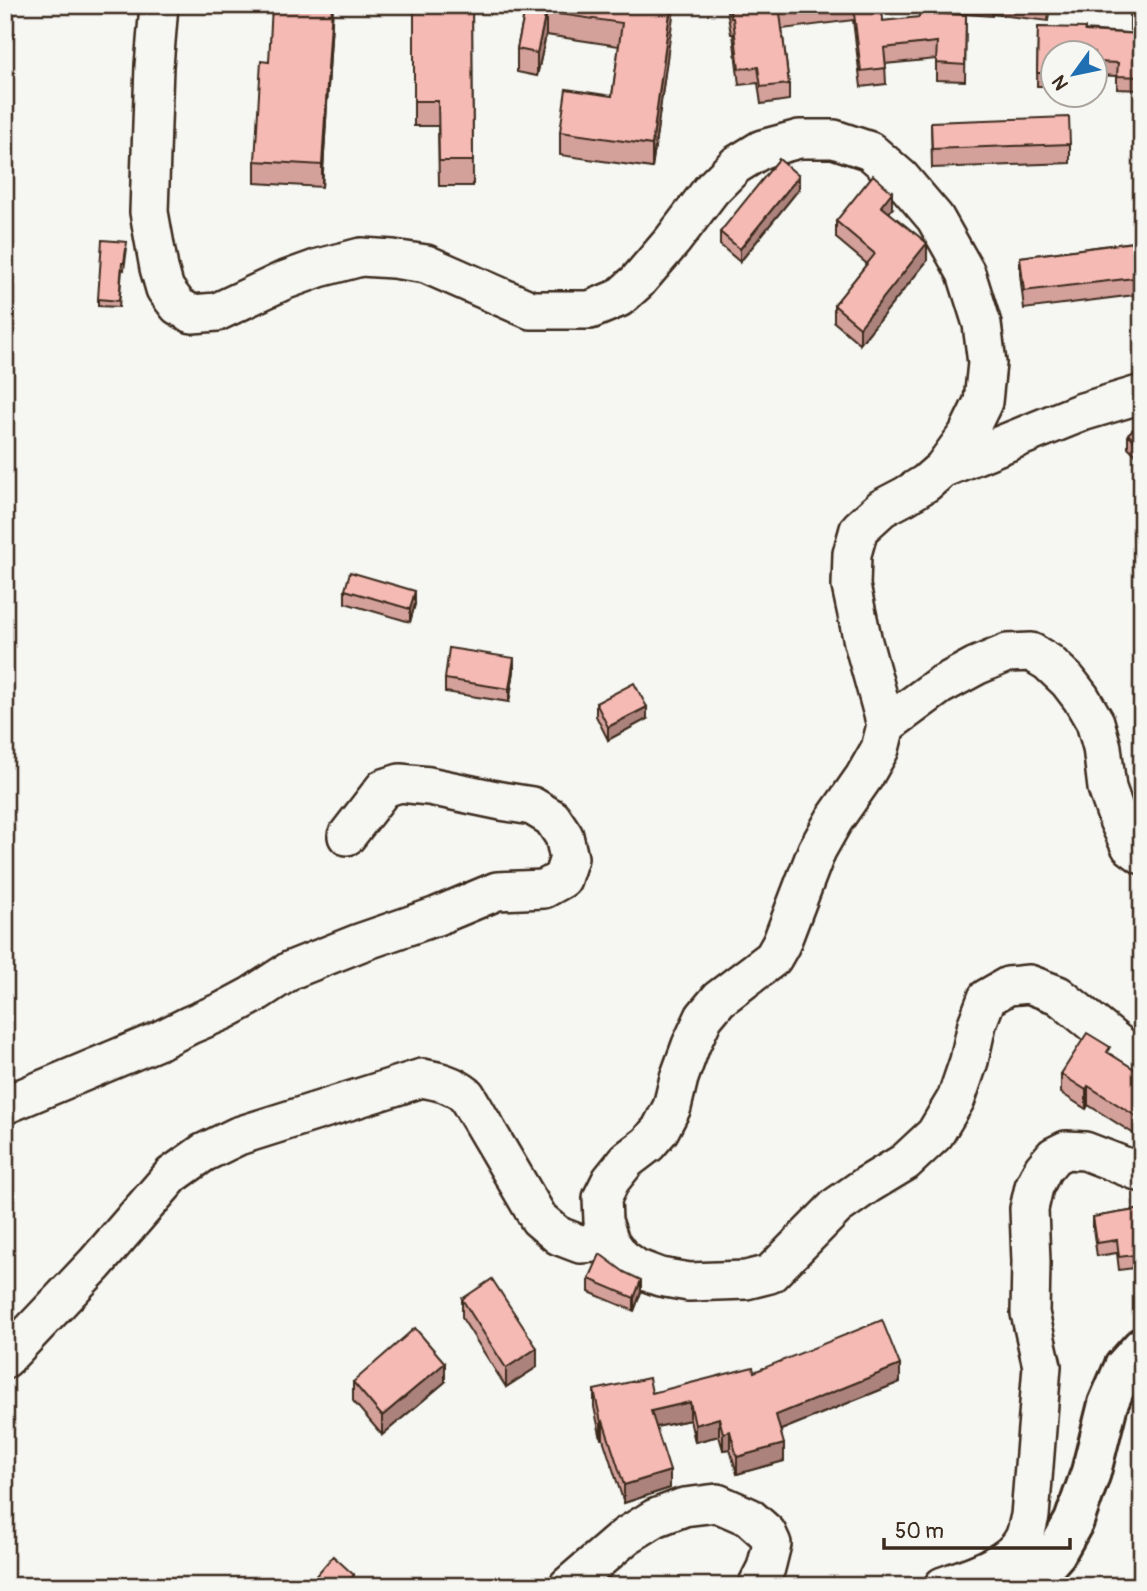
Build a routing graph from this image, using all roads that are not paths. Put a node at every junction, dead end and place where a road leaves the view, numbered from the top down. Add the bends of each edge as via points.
1 (159, 5) edge
2 (1142, 394) edge
3 (943, 468) junction
4 (886, 725) junction
5 (347, 836) dead end
6 (1142, 855) edge
7 (1142, 1063) edge
8 (5, 1105) edge
9 (1142, 1173) edge
10 (610, 1242) junction
11 (1142, 1347) edge
12 (5, 1359) edge
13 (568, 1586) edge
14 (757, 1586) edge
15 (943, 1586) edge
16 (1027, 1586) edge

1 - 3 street via 149,212 165,289 178,306 192,314 217,312 283,281 361,257 426,264 531,310 590,310 619,298 637,282 736,165 762,149 799,139 834,139 870,151 901,178 935,218 966,273 982,324 987,363 983,402 967,436
2 - 3 street via 1082,412
3 - 4 street via 859,529 852,554 851,586
4 - 6 street via 976,666 1007,653 1031,652 1068,681 1095,722 1118,820 1130,846
4 - 10 street via 864,777 817,850 773,958 719,999 704,1017 660,1130 611,1180 603,1198 603,1222
5 - 8 street via 384,788 400,783 532,806 552,818 564,836 569,858 562,879 544,889 497,891 291,970 223,1011
7 - 10 street via 1058,995 1029,984 1009,986 987,998 956,1099 935,1134 905,1162 837,1206 770,1275 689,1282 660,1277 636,1268
9 - 15 street via 1085,1151 1066,1150 1054,1156 1034,1187 1029,1209 1030,1313 1042,1366 1030,1516 1024,1539 1011,1555
10 - 12 street via 580,1244 559,1236 539,1219 466,1095 455,1086 422,1078 238,1136 203,1153 172,1175
11 - 16 highway via 1124,1367 1108,1404 1074,1521 1056,1553
13 - 14 street via 626,1536 655,1518 684,1507 717,1503 749,1517 767,1533 772,1544

